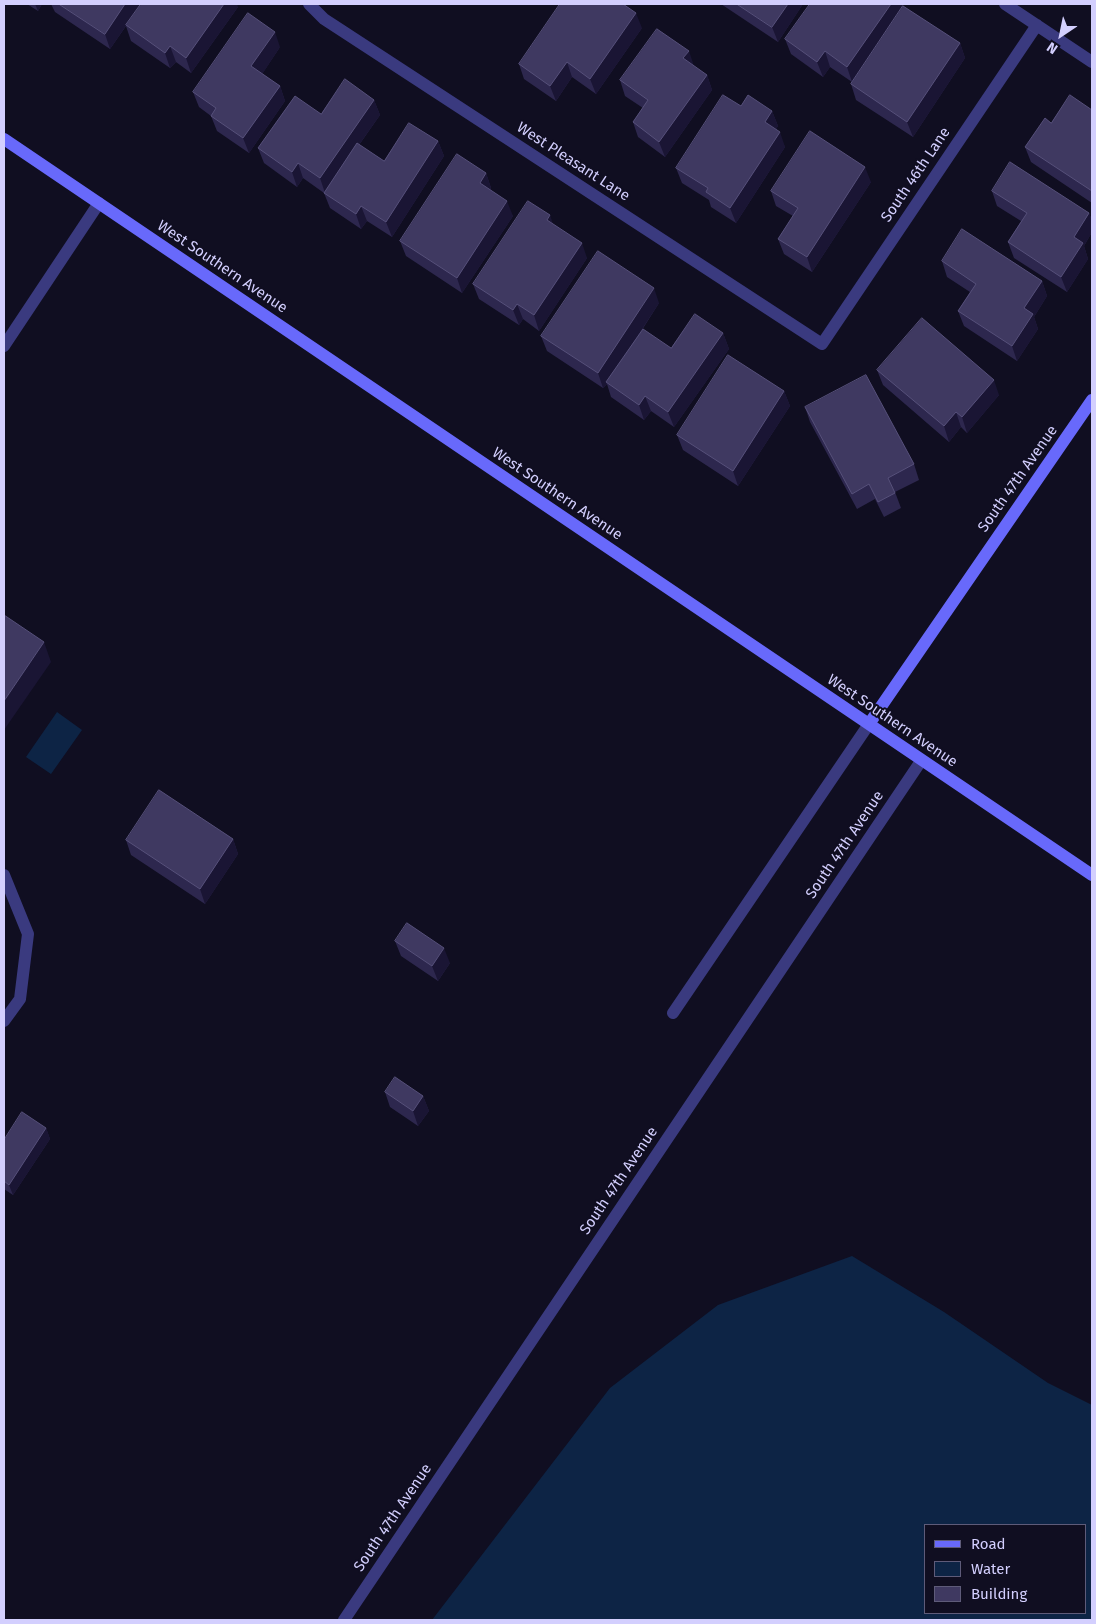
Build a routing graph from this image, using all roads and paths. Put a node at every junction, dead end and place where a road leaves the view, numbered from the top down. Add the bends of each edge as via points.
1 (309, 4) edge
2 (1006, 4) edge
3 (1037, 25) junction
4 (1092, 62) edge
5 (4, 139) edge
6 (99, 203) junction
7 (822, 344) joint
8 (4, 346) edge
9 (1092, 400) edge
10 (869, 724) junction
11 (921, 761) junction
12 (4, 875) edge
13 (1092, 875) edge
14 (673, 1013) dead end
15 (4, 1021) edge
16 (344, 1620) edge

1 - 7 street, West Pleasant Lane via 324,19
2 - 3 street
3 - 4 street
3 - 7 street, South 46th Lane
5 - 6 main road, West Southern Avenue
6 - 8 street
6 - 10 main road, West Southern Avenue
9 - 10 main road, South 47th Avenue
10 - 11 main road, West Southern Avenue
10 - 14 street
11 - 13 main road, West Southern Avenue
11 - 16 street, South 47th Avenue
12 - 15 street via 28,934 20,999

